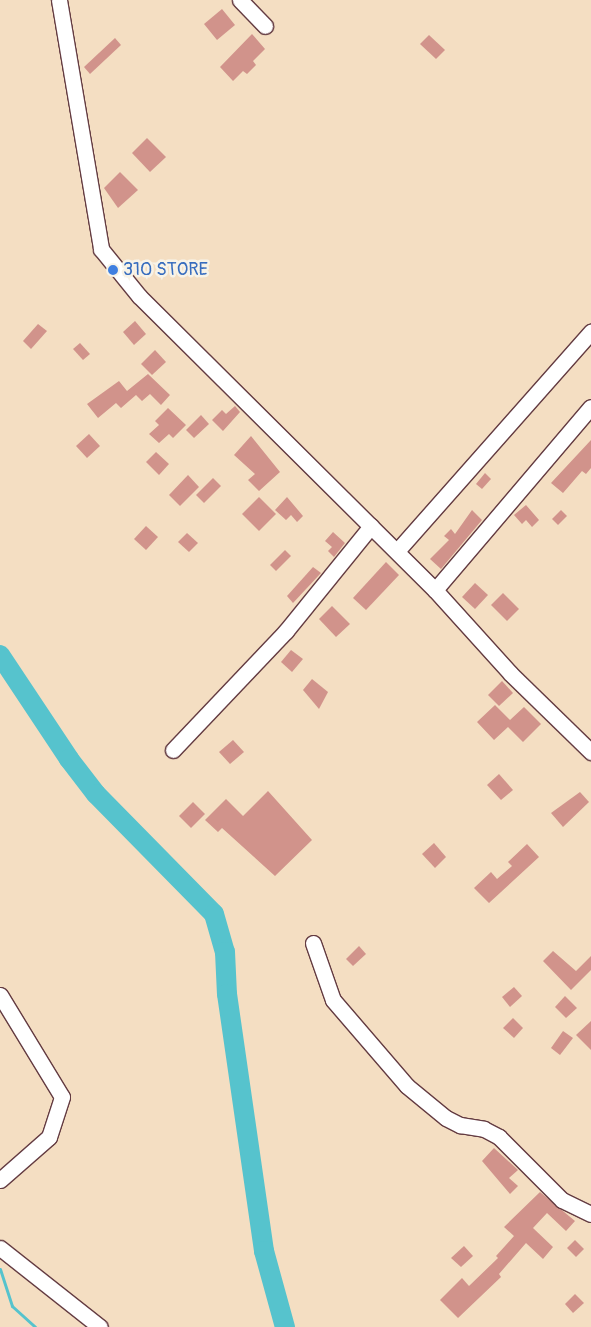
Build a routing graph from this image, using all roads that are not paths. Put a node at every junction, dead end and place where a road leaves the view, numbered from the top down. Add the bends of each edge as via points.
1 (59, 0) edge
2 (240, 0) edge
3 (265, 26) dead end
4 (591, 332) edge
5 (591, 407) edge
6 (371, 526) junction
7 (397, 551) junction
8 (435, 590) junction
9 (174, 750) dead end
10 (591, 752) edge
11 (313, 943) dead end
12 (0, 994) edge
13 (0, 1180) edge
14 (591, 1214) edge
15 (0, 1248) edge
16 (100, 1327) edge

1 - 6 street via 101,249 139,296
2 - 3 street
4 - 7 street
5 - 8 street
6 - 7 street
6 - 9 street via 286,631
7 - 8 street
8 - 10 street via 511,674
11 - 14 street via 333,1000 407,1086 446,1118 460,1125 484,1128 499,1137 562,1200
12 - 13 street via 62,1097 49,1137
15 - 16 street

